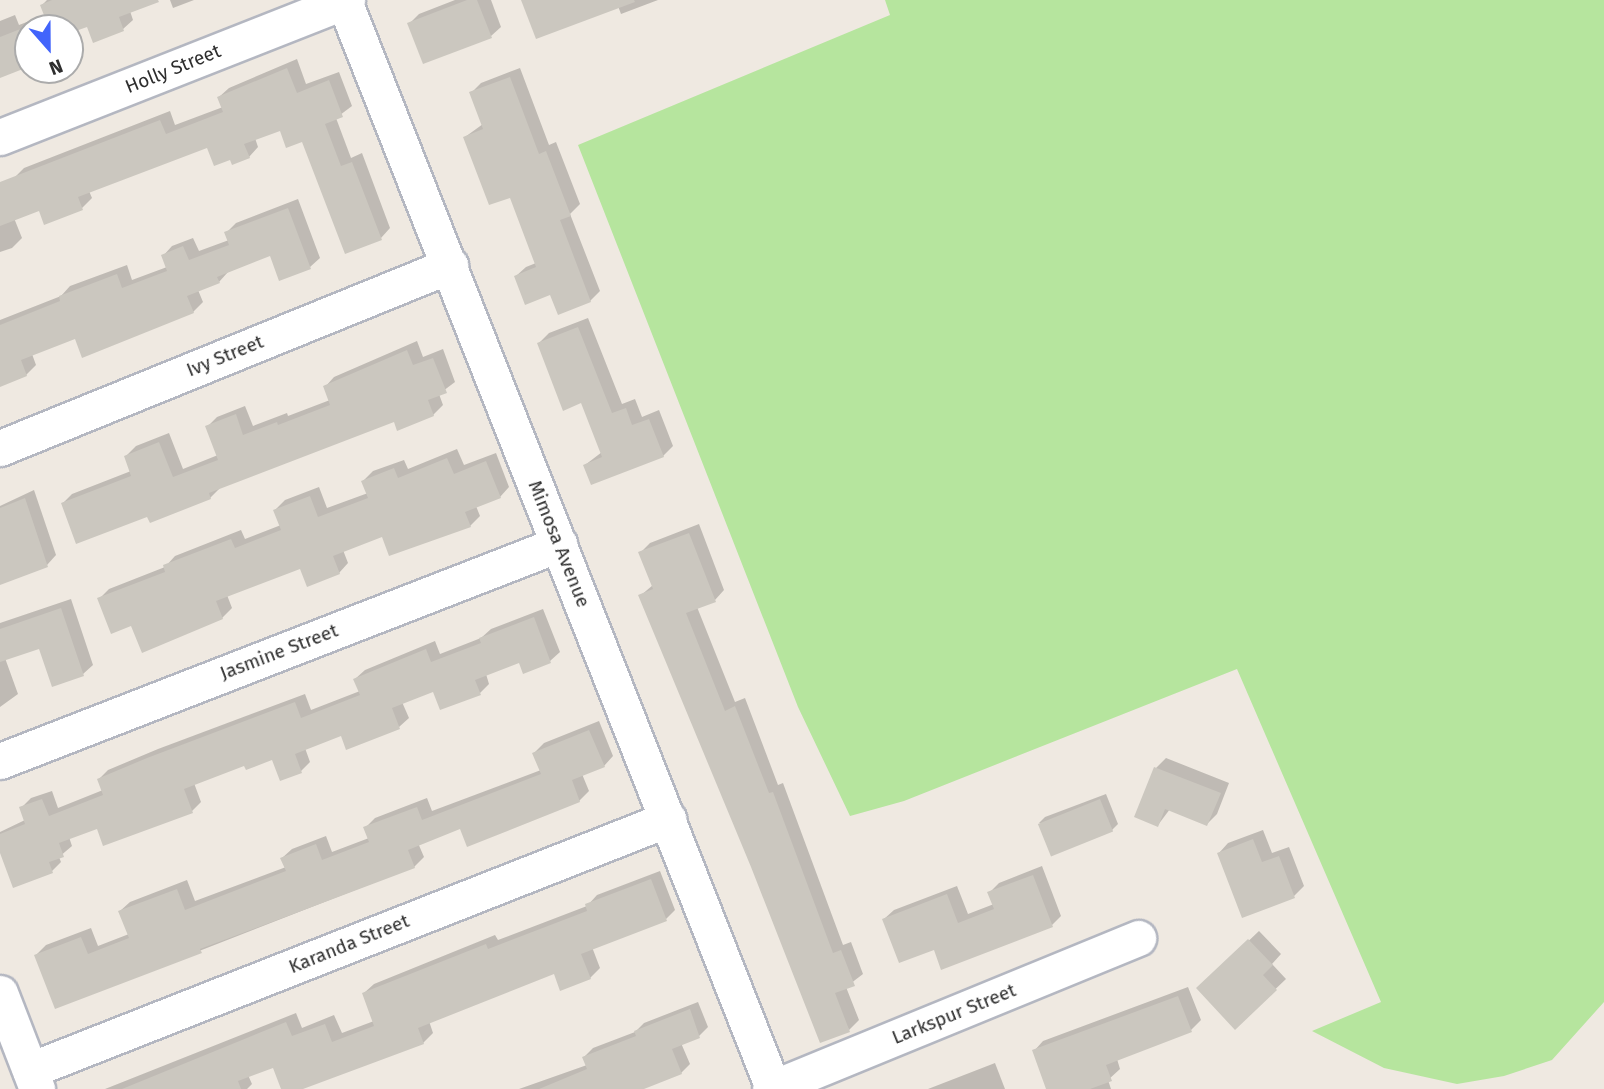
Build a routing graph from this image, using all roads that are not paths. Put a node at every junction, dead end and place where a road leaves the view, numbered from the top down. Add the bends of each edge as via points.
1 (345, 1) edge
2 (0, 137) edge
3 (450, 265) junction
4 (0, 448) edge
5 (559, 544) junction
6 (0, 761) edge
7 (668, 818) junction
8 (1138, 938) dead end
9 (0, 993) edge
10 (33, 1080) edge
11 (772, 1088) edge

1 - 2 street, Holly Street
1 - 3 street, Mimosa Avenue
3 - 4 street, Ivy Street
3 - 5 street, Mimosa Avenue
5 - 6 street, Jasmine Street
5 - 7 street, Mimosa Avenue
7 - 10 street, Karanda Street
7 - 11 street, Mimosa Avenue
8 - 11 street, Larkspur Street
9 - 10 street

